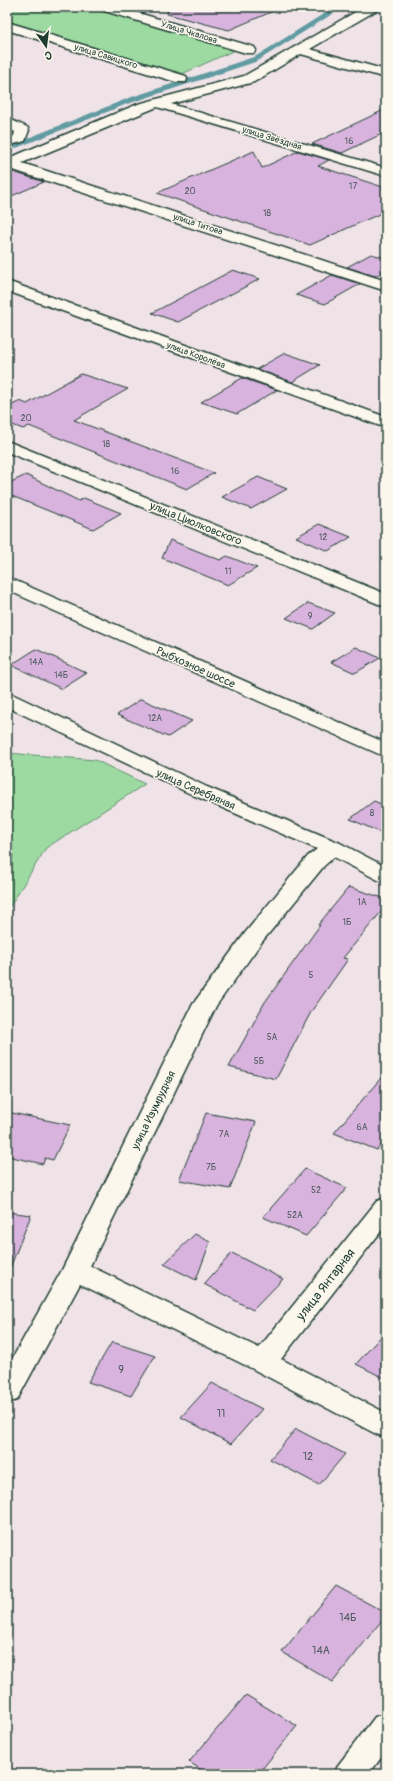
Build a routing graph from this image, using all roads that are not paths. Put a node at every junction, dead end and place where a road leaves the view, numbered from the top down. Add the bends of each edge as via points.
1 (106, 7) edge
2 (373, 7) edge
3 (7, 26) edge
4 (250, 50) dead end
5 (301, 50) junction
6 (386, 74) edge
7 (181, 79) dead end
8 (159, 104) junction
9 (7, 122) edge
10 (7, 142) edge
11 (8, 163) edge
12 (386, 172) edge
13 (7, 286) edge
14 (386, 286) edge
15 (386, 423) edge
16 (7, 446) edge
17 (7, 583) edge
18 (386, 601) edge
19 (7, 699) edge
20 (386, 750) edge
21 (332, 848) junction
22 (386, 876) edge
23 (386, 1207) edge
24 (75, 1270) junction
25 (263, 1362) junction
26 (7, 1393) edge
27 (386, 1426) edge
28 (386, 1727) edge
29 (350, 1774) edge

1 - 4 street, Улица Чкалова
2 - 5 street
3 - 7 street, улица Савицкого
5 - 6 street
5 - 8 street via 249,79
8 - 11 street via 143,107
8 - 12 street, улица Звёздная
9 - 10 street via 22,130 20,138
11 - 14 street, улица Титова
13 - 15 street, улица Королёва
16 - 18 street, улица Циолковского
17 - 20 street, Рыбхозное шоссе
19 - 21 street, улица Серебряная via 200,791
21 - 22 street, улица Серебряная
21 - 24 street, улица Изумрудная via 316,861 263,926 205,1004
23 - 25 street, улица Янтарная
24 - 25 street
24 - 26 street, улица Изумрудная
25 - 27 street
28 - 29 street

